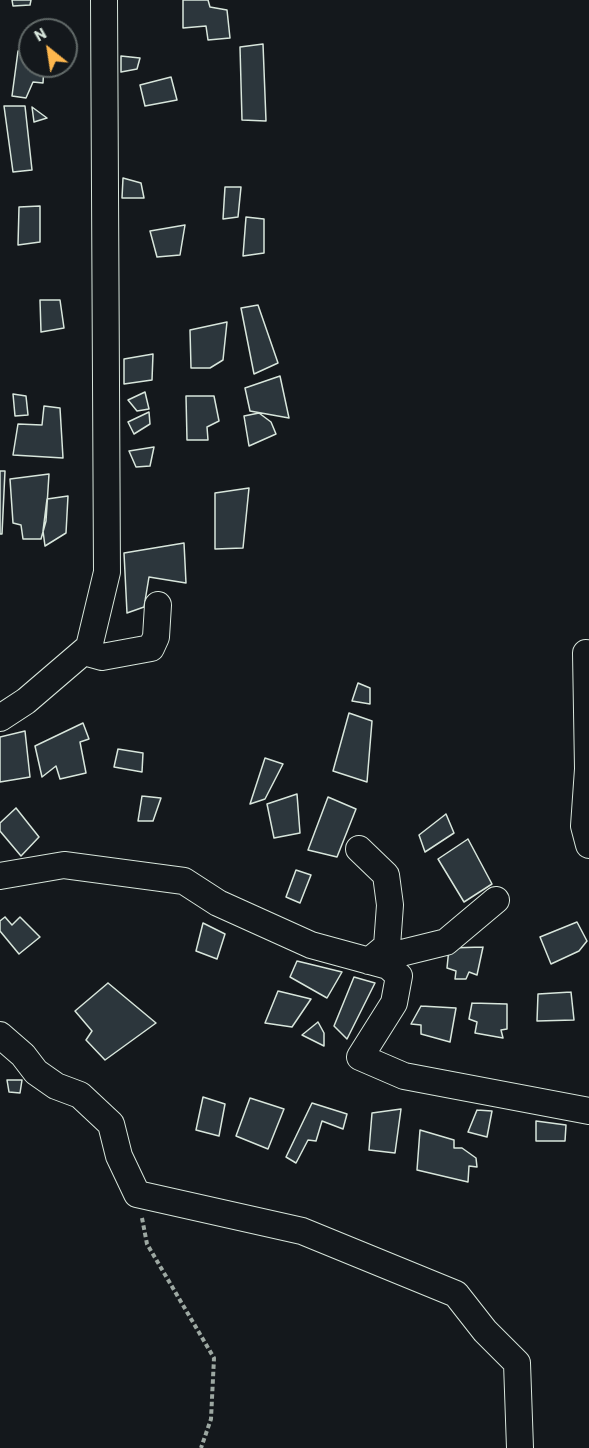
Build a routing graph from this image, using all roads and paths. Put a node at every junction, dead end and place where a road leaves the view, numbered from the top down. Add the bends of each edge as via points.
1 (104, 0) edge
2 (158, 605) dead end
3 (84, 651) junction
4 (586, 653) dead end
5 (0, 718) edge
6 (589, 845) edge
7 (359, 849) dead end
8 (0, 876) edge
9 (496, 900) dead end
10 (369, 961) junction
11 (0, 1035) edge
12 (589, 1111) edge
13 (137, 1194) junction
14 (201, 1448) edge
15 (520, 1448) edge

1 - 3 street via 107,572
2 - 3 street via 152,648 102,657
3 - 5 street via 27,701
4 - 6 street via 588,769 584,826
7 - 10 street via 386,875 390,905 387,946
8 - 10 street via 64,865 184,881 218,903 310,945
9 - 10 street via 446,942
10 - 12 street via 388,966 399,976 394,1003 360,1057 404,1076
11 - 13 street via 36,1072 56,1086 80,1095 111,1124 119,1156
13 - 14 path via 147,1244 214,1358 211,1419
13 - 15 street via 302,1231 456,1294 517,1363

